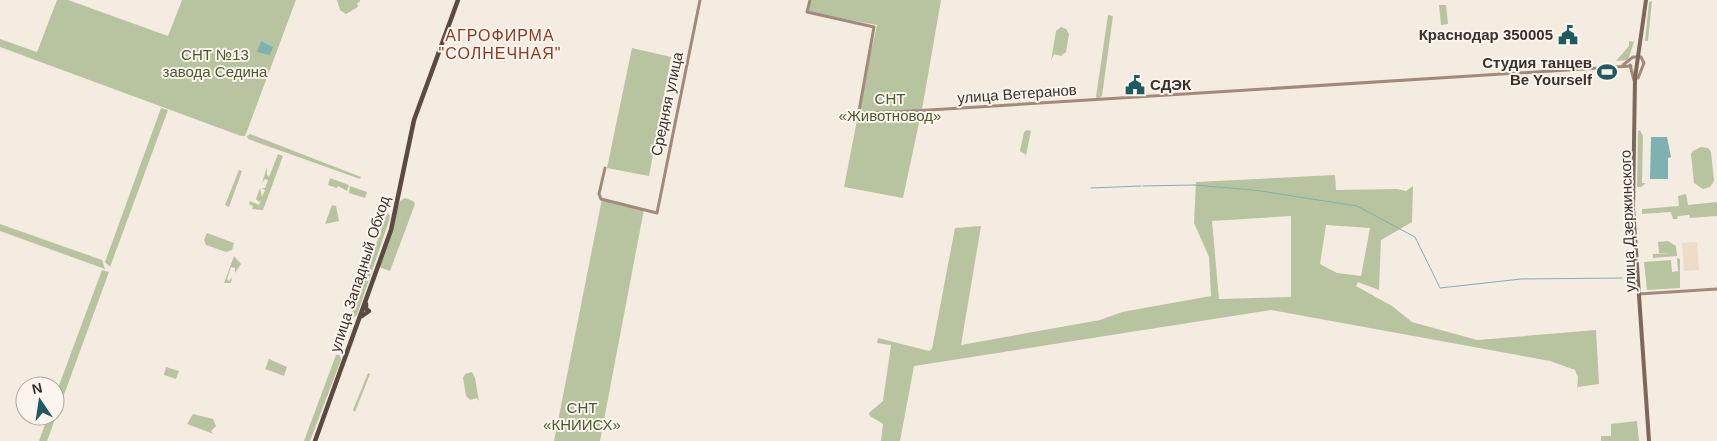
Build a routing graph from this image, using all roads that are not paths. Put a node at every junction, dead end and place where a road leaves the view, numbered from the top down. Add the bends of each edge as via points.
1 (457, 0) edge
2 (700, 0) edge
3 (810, 0) edge
4 (1647, 0) edge
5 (1635, 58) junction
6 (1622, 66) junction
7 (1636, 68) junction
8 (605, 168) dead end
9 (1717, 289) edge
10 (1640, 294) junction
11 (314, 441) edge
12 (1650, 441) edge

1 - 11 highway, улица Западный Обход via 410,129 389,230
1 - 11 highway, улица Западный Обход via 409,138 394,219 371,285 365,307 368,311 356,328
2 - 8 street, Средняя улица via 656,213 601,200 599,194
3 - 6 street, улица Ветеранов via 807,12 874,27 859,111 863,113
4 - 5 main road, улица Дзержинского
5 - 6 street
5 - 7 main road, улица Дзержинского
5 - 7 street, улица Дзержинского
5 - 7 street, улица Дзержинского via 1644,61
6 - 7 street, улица Ветеранов
7 - 10 main road, улица Дзержинского via 1633,208
7 - 10 main road, улица Дзержинского via 1635,208
9 - 10 street
10 - 12 main road, улица Дзержинского

